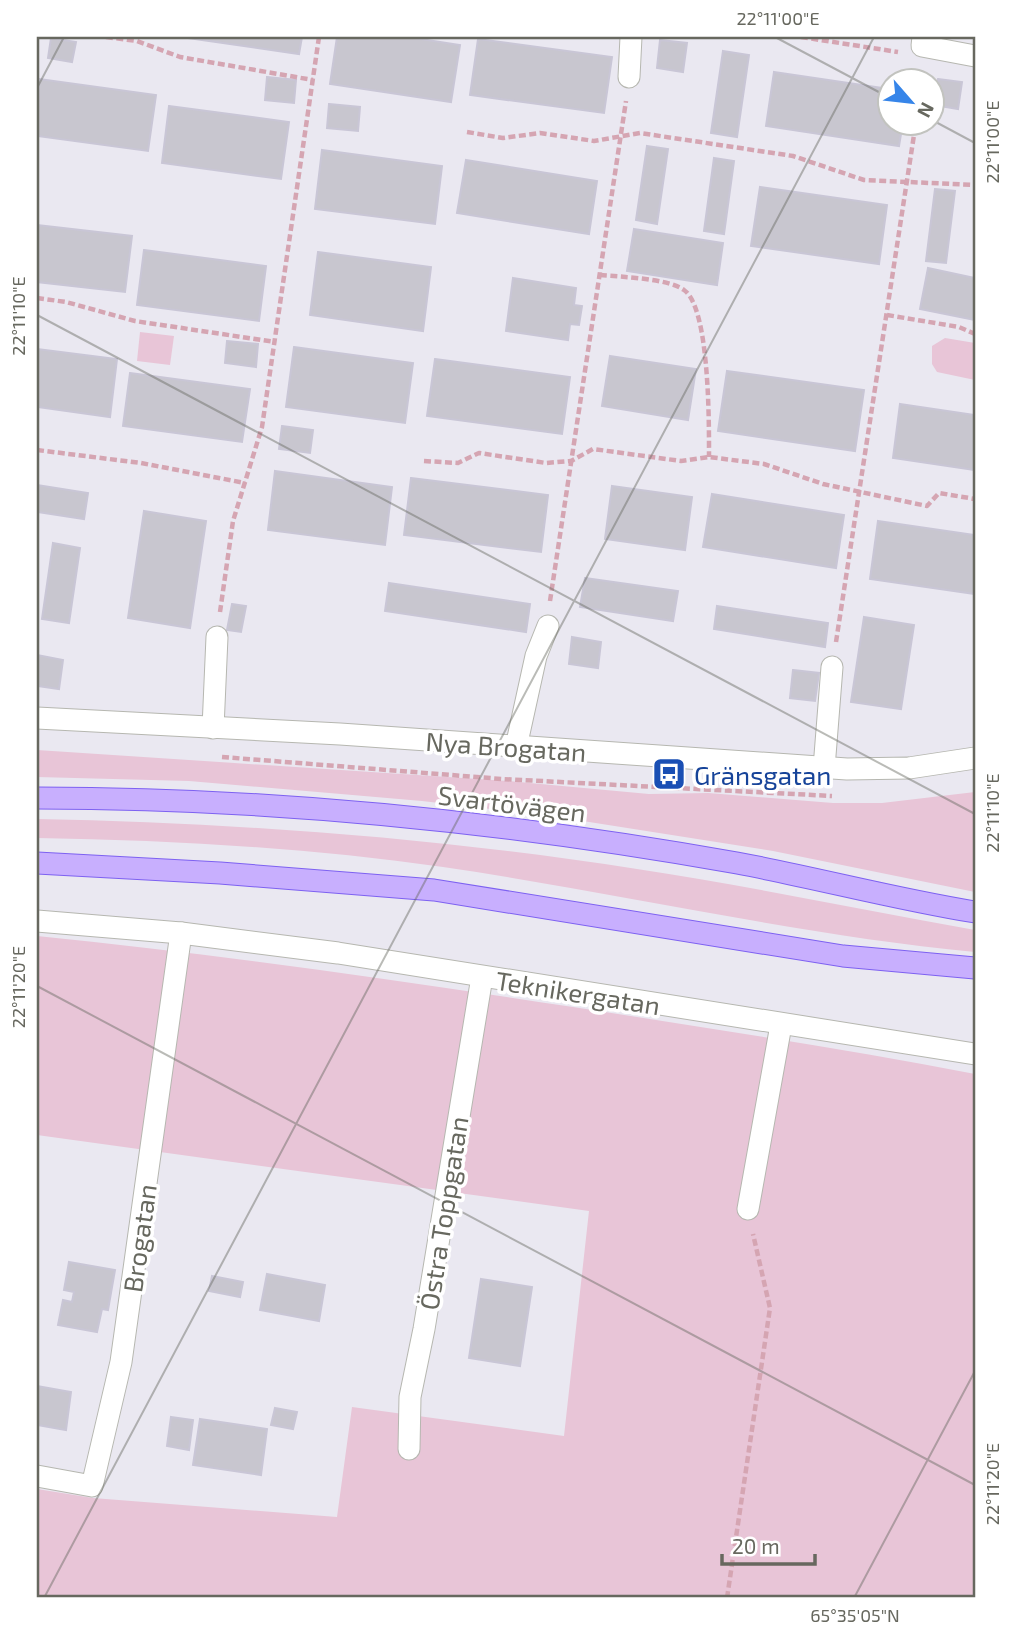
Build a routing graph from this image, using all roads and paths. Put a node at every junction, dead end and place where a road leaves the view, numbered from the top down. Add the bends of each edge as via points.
1 (106, 37) edge
2 (319, 37) edge
3 (631, 37) edge
4 (801, 37) edge
5 (923, 41) edge
6 (975, 55) edge
7 (629, 77) joint
8 (313, 80) junction
9 (467, 132) dead end
10 (914, 136) edge
11 (621, 138) junction
12 (907, 181) junction
13 (975, 186) edge
14 (600, 275) junction
15 (37, 298) edge
16 (887, 315) junction
17 (975, 334) edge
18 (275, 342) junction
19 (37, 450) edge
20 (709, 457) junction
21 (424, 461) dead end
22 (572, 461) junction
23 (245, 483) junction
24 (859, 493) junction
25 (975, 499) edge
26 (548, 626) joint
27 (217, 637) joint
28 (832, 667) joint
29 (37, 718) edge
30 (213, 728) junction
31 (516, 747) junction
32 (215, 756) dead end
33 (975, 758) edge
34 (824, 768) junction
35 (835, 796) dead end
36 (37, 798) edge
37 (37, 863) edge
38 (975, 912) edge
39 (37, 921) edge
40 (181, 933) junction
41 (975, 968) edge
42 (482, 976) junction
43 (781, 1025) junction
44 (975, 1054) edge
45 (748, 1209) joint
46 (409, 1449) dead end
47 (37, 1476) edge
48 (726, 1598) edge

1 - 8 path via 137,41 180,57
2 - 8 path
3 - 7 street
4 - 5 path via 902,53
5 - 6 street
7 - 11 path
8 - 18 path
9 - 11 path via 503,138 540,133 594,141
10 - 12 path
11 - 12 path via 640,133 793,156 864,180
11 - 14 path
12 - 13 path
12 - 16 path
14 - 20 path via 664,284 690,296 705,348
14 - 22 path
15 - 18 path via 135,321
16 - 17 path
16 - 24 path
18 - 23 path via 262,427
19 - 23 path
20 - 22 path via 681,461 593,449
20 - 24 path via 764,464
21 - 22 path via 458,463 479,453 545,463
22 - 26 path
23 - 27 path via 233,521
24 - 25 path via 927,506 939,493
24 - 28 path
26 - 31 street
27 - 30 street
28 - 34 street
29 - 30 street, Nya Brogatan
30 - 31 street, Nya Brogatan
31 - 34 street, Nya Brogatan
32 - 35 path via 502,779
33 - 34 street, Nya Brogatan via 909,768
36 - 38 main road, Svartövägen via 264,806 595,841 736,863
37 - 41 main road via 434,890 843,956
39 - 40 street, Teknikergatan
40 - 42 street, Teknikergatan
40 - 47 street, Brogatan via 121,1362 93,1486
42 - 43 street, Teknikergatan
42 - 46 street, Östra Toppgatan via 410,1397
43 - 44 street, Teknikergatan
43 - 45 street
45 - 48 path via 770,1308

